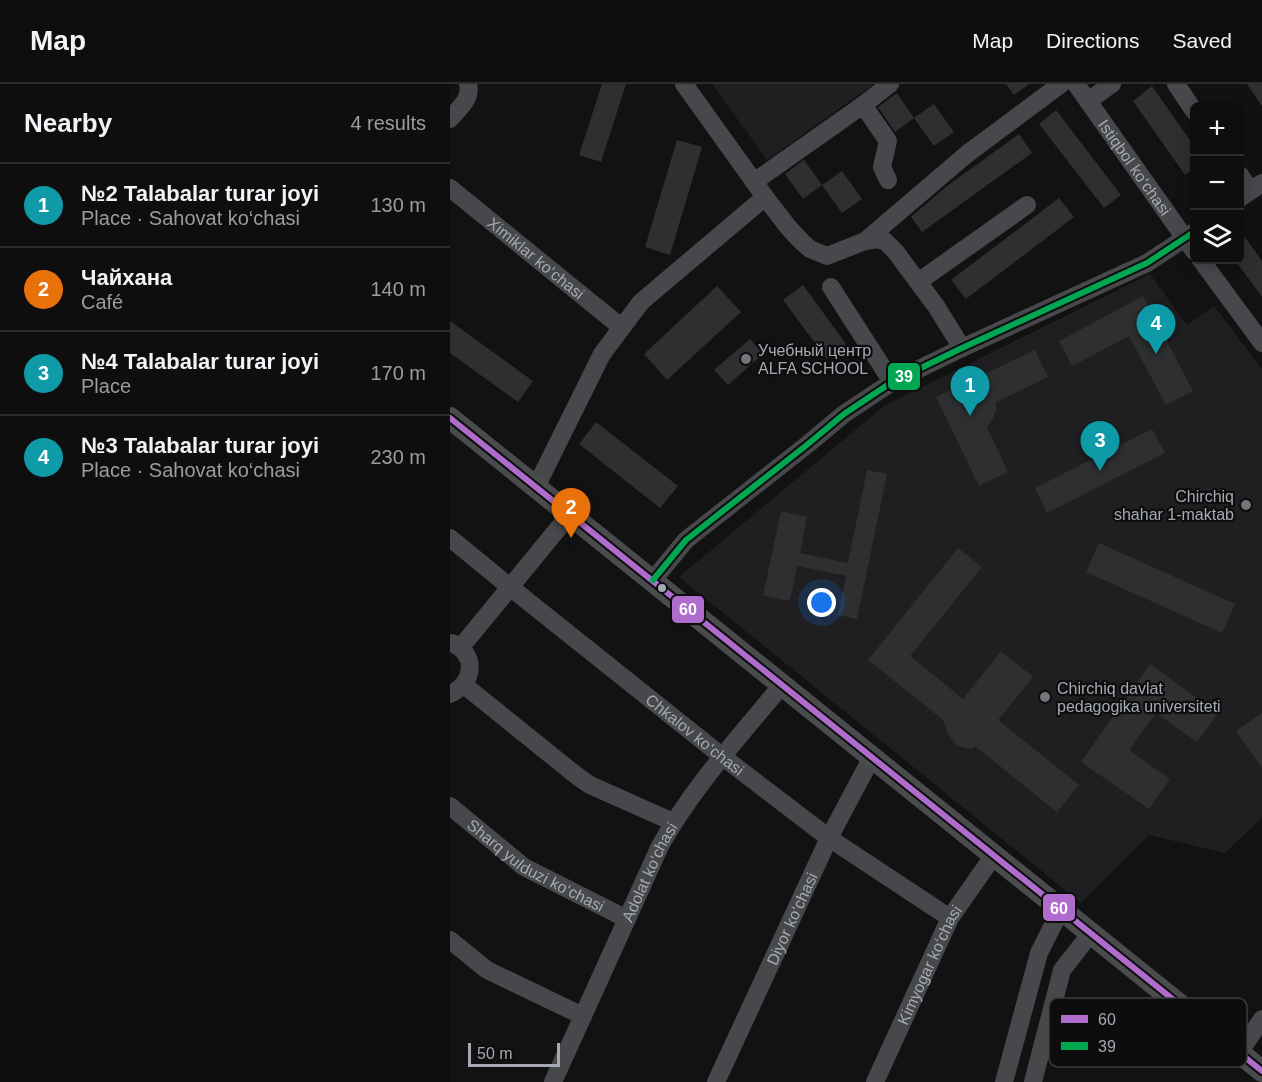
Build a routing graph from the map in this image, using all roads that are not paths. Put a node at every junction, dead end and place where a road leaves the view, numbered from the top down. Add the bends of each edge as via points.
1 (468, 84) edge
2 (684, 84) edge
3 (890, 84) edge
4 (1061, 84) edge
5 (1076, 84) edge
6 (1112, 84) edge
7 (1176, 84) edge
8 (1088, 101) junction
9 (863, 105) junction
10 (1190, 105) edge
11 (450, 119) edge
12 (888, 180) dead end
13 (450, 188) edge
14 (760, 190) junction
15 (1027, 205) dead end
16 (1190, 239) edge
17 (865, 241) junction
18 (1190, 241) edge
19 (1204, 264) edge
20 (918, 282) junction
21 (831, 287) dead end
22 (621, 327) junction
23 (1262, 343) edge
24 (962, 348) junction
25 (892, 382) junction
26 (450, 418) edge
27 (536, 487) junction
28 (570, 513) junction
29 (450, 538) edge
30 (653, 580) junction
31 (510, 587) junction
32 (455, 645) edge
33 (782, 685) junction
34 (457, 689) edge
35 (723, 757) junction
36 (872, 757) junction
37 (450, 806) edge
38 (673, 822) junction
39 (829, 838) junction
40 (994, 855) junction
41 (1061, 909) junction
42 (950, 918) junction
43 (627, 919) junction
44 (1091, 933) junction
45 (450, 940) edge
46 (1055, 998) edge
47 (1171, 998) edge
48 (583, 1016) junction
49 (1262, 1019) edge
50 (1049, 1020) edge
51 (1247, 1041) edge
52 (1247, 1059) edge
53 (1262, 1071) edge
54 (553, 1082) edge
55 (716, 1082) edge
56 (875, 1082) edge
57 (1004, 1082) edge
58 (1033, 1082) edge

1 - 11 street via 466,101
2 - 14 street
3 - 9 street
4 - 17 street via 967,154
5 - 8 street, Istiqbol ko‘chasi
6 - 8 street
7 - 10 street
8 - 16 street, Istiqbol ko‘chasi
9 - 12 street via 888,141 882,167
9 - 14 street
13 - 22 street, Ximiklar ko‘chasi
14 - 17 street via 802,242 820,254 827,256
14 - 22 street via 641,302
15 - 20 street
17 - 20 street via 885,241
18 - 24 street
19 - 23 street
20 - 24 street
21 - 25 street
22 - 27 street via 602,354
24 - 25 street
25 - 30 street via 844,414 686,540
26 - 27 main road
27 - 28 main road
28 - 30 main road
28 - 31 street
29 - 31 street, Chkalov ko‘chasi
30 - 33 main road
31 - 32 street
31 - 35 street, Chkalov ko‘chasi
32 - 34 street via 466,654 470,670
33 - 35 street, Adolat ko‘chasi
33 - 36 main road
34 - 38 street via 577,776
35 - 38 street, Adolat ko‘chasi
35 - 39 street, Chkalov ko‘chasi
36 - 39 street, Diyor ko‘chasi
36 - 40 main road
37 - 43 street, Sharq yulduzi ko‘chasi via 524,867
38 - 43 street, Adolat ko‘chasi
39 - 42 street, Chkalov ko‘chasi
39 - 55 street, Diyor ko‘chasi
40 - 41 main road
40 - 42 street, Kimyogar ko‘chasi
41 - 44 main road
41 - 57 street via 1039,953
42 - 56 street, Kimyogar ko‘chasi
43 - 48 street, Adolat ko‘chasi
44 - 46 street via 1062,970
44 - 47 main road
45 - 48 street via 487,969
48 - 54 street, Adolat ko‘chasi
49 - 51 street
50 - 58 street
52 - 53 main road

